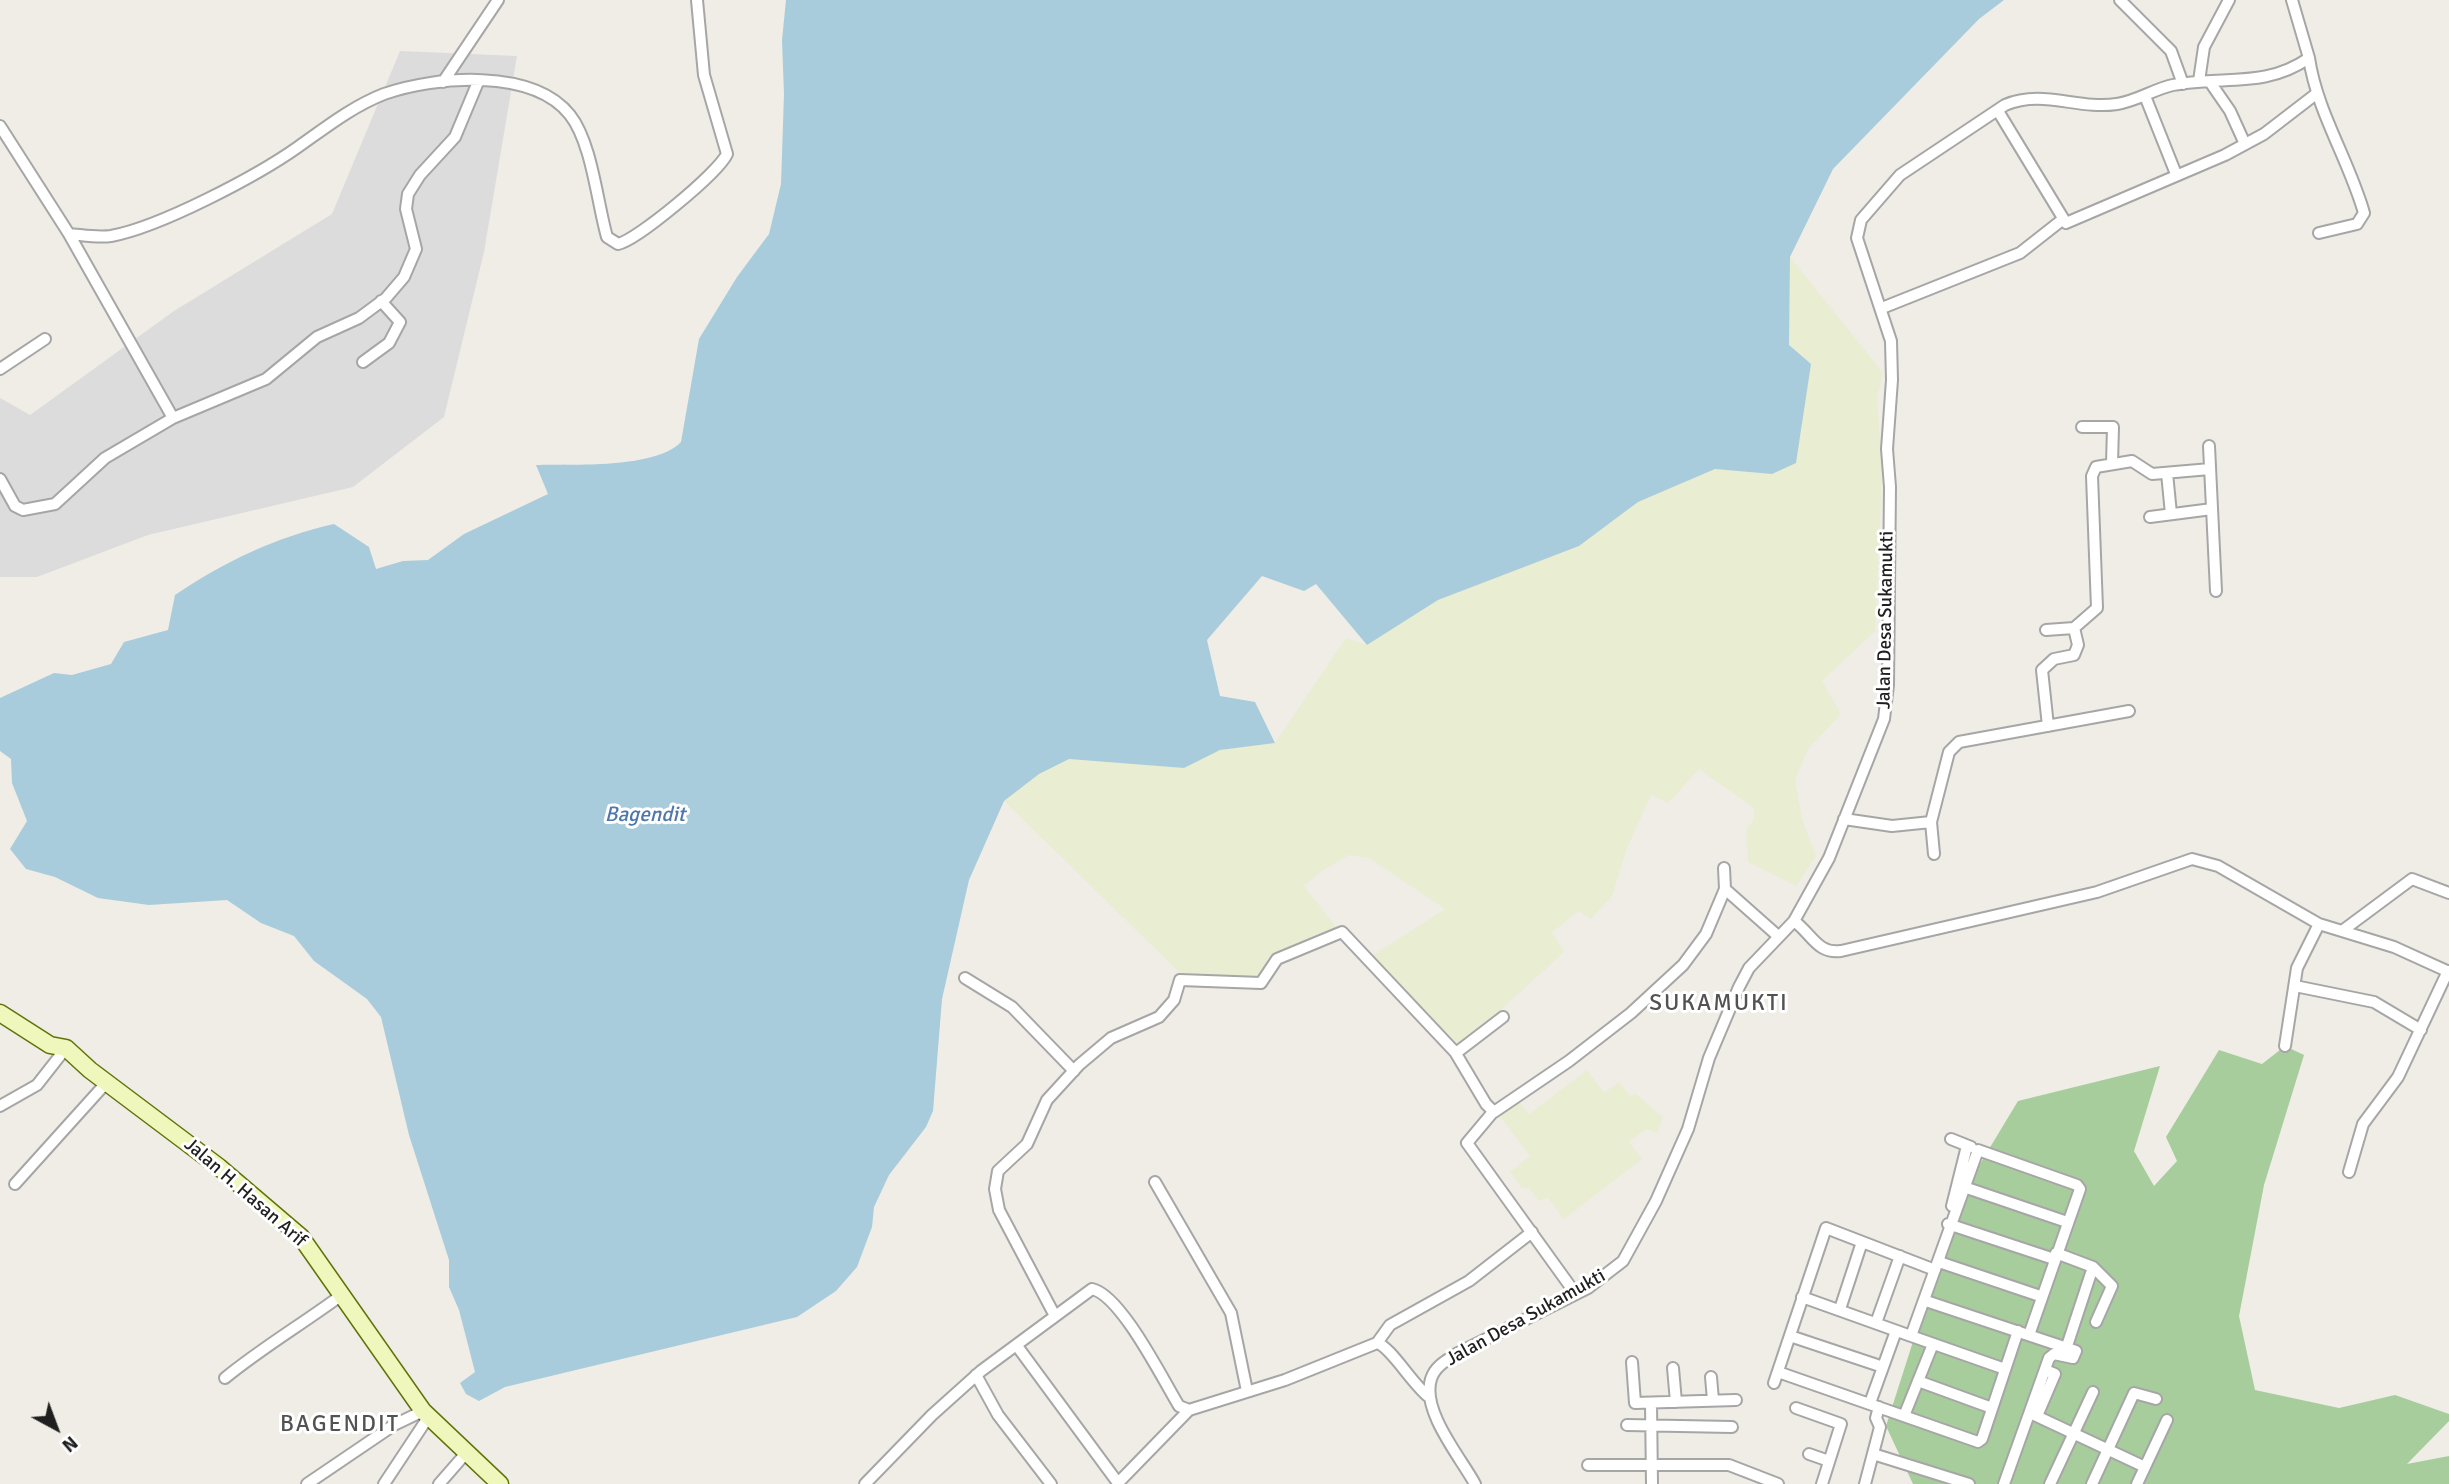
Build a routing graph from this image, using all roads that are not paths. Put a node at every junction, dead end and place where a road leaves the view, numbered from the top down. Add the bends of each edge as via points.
1 (498, 0) edge
2 (697, 0) edge
3 (2120, 0) edge
4 (2229, 0) edge
5 (2292, 0) edge
6 (2309, 58) junction
7 (443, 82) junction
8 (478, 82) junction
9 (2204, 82) junction
10 (2183, 84) junction
11 (2316, 94) junction
12 (2145, 96) junction
13 (1998, 111) junction
14 (0, 126) edge
15 (2245, 144) junction
16 (2176, 174) junction
17 (2062, 219) junction
18 (2319, 233) dead end
19 (69, 234) junction
20 (382, 301) junction
21 (1882, 308) junction
22 (46, 339) dead end
23 (363, 362) dead end
24 (0, 369) edge
25 (173, 418) junction
26 (2082, 426) dead end
27 (2209, 446) dead end
28 (2112, 464) junction
29 (2210, 469) junction
30 (2167, 473) junction
31 (0, 479) edge
32 (2212, 509) junction
33 (2171, 514) junction
34 (2150, 517) dead end
35 (2216, 592) dead end
36 (2074, 628) junction
37 (2046, 631) dead end
38 (2129, 712) dead end
39 (2048, 726) junction
40 (1844, 819) junction
41 (1931, 822) junction
42 (1934, 854) dead end
43 (1724, 868) dead end
44 (1726, 889) junction
45 (2449, 893) edge
46 (1794, 922) junction
47 (2319, 924) junction
48 (2342, 931) junction
49 (1778, 936) junction
50 (2449, 972) edge
51 (965, 978) dead end
52 (2295, 986) junction
53 (0, 1013) edge
54 (1503, 1017) dead end
55 (2421, 1030) junction
56 (2285, 1045) dead end
57 (66, 1048) junction
58 (1455, 1054) junction
59 (1074, 1071) junction
60 (107, 1082) junction
61 (0, 1106) edge
62 (1493, 1112) junction
63 (1951, 1139) dead end
64 (1967, 1146) junction
65 (1978, 1150) junction
66 (2349, 1172) dead end
67 (1155, 1182) dead end
68 (15, 1184) dead end
69 (1961, 1186) junction
70 (2067, 1222) junction
71 (1950, 1225) junction
72 (1532, 1232) junction
73 (1862, 1242) junction
74 (1900, 1256) junction
75 (2055, 1256) junction
76 (1937, 1266) junction
77 (2093, 1267) junction
78 (343, 1293) junction
79 (1575, 1293) junction
80 (2040, 1296) junction
81 (1802, 1297) junction
82 (1926, 1301) junction
83 (1840, 1309) junction
84 (1055, 1316) junction
85 (2096, 1322) dead end
86 (1876, 1323) junction
87 (1896, 1331) junction
88 (2024, 1333) junction
89 (1790, 1336) junction
90 (1912, 1336) junction
91 (1377, 1343) junction
92 (1933, 1344) junction
93 (1017, 1346) junction
94 (2067, 1346) junction
95 (1632, 1362) dead end
96 (1883, 1367) junction
97 (1673, 1368) dead end
98 (2005, 1369) junction
99 (976, 1375) junction
100 (1711, 1377) dead end
101 (225, 1378) dead end
102 (1918, 1381) junction
103 (1247, 1391) junction
104 (2093, 1392) dead end
105 (1429, 1397) junction
106 (1736, 1399) dead end
107 (2156, 1399) dead end
108 (1713, 1400) junction
109 (1675, 1402) junction
110 (1651, 1403) junction
111 (1880, 1407) junction
112 (1796, 1408) dead end
113 (1992, 1408) junction
114 (1189, 1410) junction
115 (426, 1413) junction
116 (2034, 1414) junction
117 (1904, 1416) junction
118 (2167, 1420) dead end
119 (1627, 1425) dead end
120 (1650, 1426) junction
121 (1732, 1427) dead end
122 (2075, 1432) junction
123 (2109, 1448) junction
124 (467, 1452) junction
125 (1809, 1454) dead end
126 (1873, 1454) junction
127 (1829, 1461) junction
128 (1588, 1465) dead end
129 (1651, 1465) junction
130 (2145, 1467) junction
131 (307, 1484) edge
132 (384, 1484) edge
133 (439, 1484) edge
134 (500, 1484) edge
135 (865, 1484) edge
136 (1051, 1484) edge
137 (1475, 1484) edge
138 (1652, 1484) edge
139 (1778, 1484) edge
140 (1822, 1484) edge
141 (1865, 1484) edge
142 (1969, 1484) edge
143 (2004, 1484) edge
144 (2050, 1484) edge
145 (2092, 1484) edge
146 (2137, 1484) edge

1 - 7 street
2 - 8 street via 704,75 727,154 687,195 627,242 618,244 607,237 577,127 563,108 524,85
3 - 10 street via 2171,51
4 - 9 street via 2204,47
5 - 6 street
6 - 9 street, Jalan Desa Sukamukti via 2272,77
6 - 11 street
7 - 8 street
7 - 19 street via 384,94 327,125 264,168 136,230 108,236
8 - 20 street via 455,137 408,194 405,209 415,249 412,262
9 - 10 street, Jalan Desa Sukamukti
9 - 15 street via 2230,111
10 - 12 street, Jalan Desa Sukamukti
11 - 15 street
11 - 18 street via 2364,212 2357,224
12 - 13 street, Jalan Desa Sukamukti via 2117,104 2022,98
12 - 16 street
13 - 17 street
13 - 21 street, Jalan Desa Sukamukti via 1900,175 1861,220 1857,237
14 - 19 street
15 - 16 street
16 - 17 street via 2071,222
17 - 21 street via 2020,253
19 - 25 street
20 - 23 street via 400,322 389,343
20 - 25 street via 359,318 317,337 266,379
21 - 40 street, Jalan Desa Sukamukti via 1891,341 1892,380 1887,449 1888,685 1884,719
22 - 24 street
25 - 31 street via 105,458 55,504 23,510 15,506
26 - 28 street via 2113,427
27 - 29 street
28 - 30 street via 2132,461 2146,472
28 - 36 street via 2096,467 2092,476 2097,608
29 - 30 street
29 - 32 street
30 - 33 street
32 - 33 street
32 - 35 street
33 - 34 street
36 - 37 street
36 - 39 street via 2078,645 2074,655 2054,659 2042,670
38 - 39 street
39 - 41 street via 1954,746
40 - 41 street via 1892,827
40 - 46 street, Jalan Desa Sukamukti via 1829,858
41 - 42 street
43 - 44 street
44 - 49 street
44 - 62 street via 1706,934 1684,965 1569,1061
45 - 48 street via 2412,879
46 - 47 street via 1818,947 1841,951 2097,892 2192,859 2218,866
46 - 49 street, Jalan Desa Sukamukti
47 - 48 street
47 - 52 street via 2297,968
48 - 50 street via 2394,947
49 - 79 street, Jalan Desa Sukamukti via 1749,968 1739,987 1709,1058 1688,1129 1638,1238 1605,1277
50 - 55 street
51 - 59 street via 1012,1007
52 - 55 street via 2374,1002
52 - 56 street
53 - 57 main road, Jalan H. Hasan Arif via 50,1045
54 - 58 street
55 - 66 street via 2397,1080 2363,1124
57 - 60 main road, Jalan H. Hasan Arif
57 - 61 street via 37,1085
58 - 59 street via 1346,936 1337,932 1274,961 1261,983 1180,980 1174,1000 1159,1017 1107,1041
58 - 62 street
59 - 84 street via 1047,1100 1027,1144 998,1171 995,1189 999,1210
60 - 68 street
60 - 78 main road, Jalan H. Hasan Arif via 219,1167 301,1237
62 - 72 street via 1467,1143
63 - 64 street
64 - 65 street
64 - 69 street
65 - 69 street
65 - 70 street via 2077,1185 2080,1189
67 - 103 street via 1231,1313
69 - 70 street
69 - 71 street
70 - 75 street
71 - 75 street
71 - 76 street
72 - 79 street
72 - 91 street via 1469,1281 1390,1325
73 - 74 street
73 - 81 street via 1826,1228
73 - 83 street
74 - 76 street
74 - 86 street
75 - 77 street
75 - 80 street
76 - 80 street
76 - 82 street
77 - 85 street via 2112,1286
77 - 94 street
78 - 101 street
78 - 115 main road, Jalan H. Hasan Arif
79 - 105 street, Jalan Desa Sukamukti via 1439,1366
80 - 88 street
81 - 83 street
81 - 89 street
82 - 88 street
82 - 90 street
83 - 86 street
84 - 93 street
84 - 114 street via 1092,1289 1099,1291 1122,1314 1179,1406
86 - 87 street
87 - 90 street
87 - 96 street
88 - 94 street
88 - 98 street
89 - 96 street
89 - 111 street via 1776,1377
90 - 92 street
91 - 103 street
91 - 105 street via 1385,1346
92 - 98 street
92 - 102 street
93 - 99 street
93 - 114 street via 1118,1483
94 - 116 street via 2076,1351 2075,1357 2052,1355 2045,1370 2055,1374
95 - 110 street via 1635,1403
96 - 111 street
97 - 109 street
98 - 113 street
99 - 135 street
99 - 136 street via 998,1415
100 - 108 street
102 - 113 street
102 - 117 street
103 - 114 street
104 - 122 street
105 - 137 street via 1436,1419
106 - 108 street
107 - 123 street via 2134,1394
108 - 109 street
109 - 110 street
110 - 120 street
111 - 117 street
111 - 126 street
112 - 127 street via 1841,1424
113 - 117 street via 1978,1442
115 - 124 main road, Jalan H. Hasan Arif
115 - 131 street via 394,1424
115 - 132 street
116 - 122 street
116 - 143 street
118 - 130 street
119 - 120 street
120 - 121 street
120 - 129 street
122 - 123 street
122 - 144 street
123 - 130 street
123 - 145 street
124 - 133 street
124 - 134 main road, Jalan H. Hasan Arif
125 - 127 street
126 - 141 street
126 - 142 street
127 - 140 street
128 - 129 street
129 - 138 street
129 - 139 street via 1729,1465
130 - 146 street

